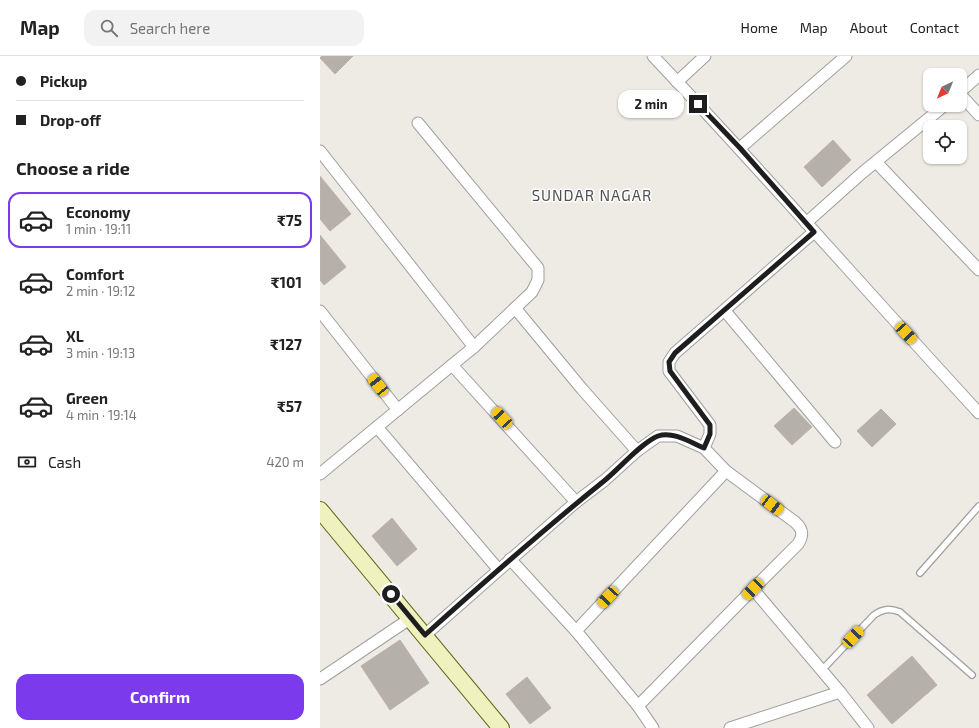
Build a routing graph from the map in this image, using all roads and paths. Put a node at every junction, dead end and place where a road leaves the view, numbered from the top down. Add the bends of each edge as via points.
1 (653, 56) edge
2 (705, 56) edge
3 (846, 56) edge
4 (979, 76) edge
5 (677, 82) junction
6 (967, 87) edge
7 (967, 101) edge
8 (937, 112) edge
9 (979, 115) edge
10 (418, 123) dead end
11 (740, 148) junction
12 (320, 151) edge
13 (876, 162) junction
14 (806, 223) junction
15 (814, 232) junction
16 (979, 270) edge
17 (515, 308) junction
18 (320, 311) edge
19 (725, 311) junction
20 (474, 347) junction
21 (452, 365) junction
22 (398, 410) junction
23 (979, 413) edge
24 (377, 428) junction
25 (836, 442) dead end
26 (704, 448) junction
27 (637, 451) junction
28 (726, 471) junction
29 (320, 474) edge
30 (576, 502) junction
31 (979, 506) edge
32 (320, 510) edge
33 (510, 559) junction
34 (498, 569) junction
35 (920, 573) dead end
36 (753, 589) junction
37 (411, 618) junction
38 (576, 631) junction
39 (425, 635) junction
40 (822, 670) junction
41 (972, 675) dead end
42 (320, 678) edge
43 (840, 692) junction
44 (638, 706) junction
45 (501, 728) edge
46 (653, 728) edge
47 (730, 728) edge
48 (868, 728) edge

1 - 5 street
2 - 5 street
3 - 11 street
4 - 6 street
5 - 11 street
7 - 9 street
8 - 13 street
10 - 17 street via 538,268 538,280 532,292
11 - 14 street
12 - 20 street
13 - 14 street
13 - 16 street
14 - 15 street
15 - 19 street
15 - 23 street
17 - 20 street
17 - 27 street via 582,390
18 - 22 street
19 - 25 street
19 - 26 street via 675,353 669,362 670,371 710,425 710,434
20 - 21 street
21 - 22 street
21 - 30 street
22 - 24 street
24 - 29 street
24 - 34 street
26 - 27 street via 677,436 658,436
26 - 28 street
27 - 30 street via 606,480
28 - 36 street via 801,527 802,539
28 - 38 street
30 - 33 street
31 - 35 lane
32 - 37 street
33 - 34 street
33 - 38 street
34 - 39 street
36 - 40 street
36 - 44 street
37 - 39 street
37 - 42 street
38 - 44 street
39 - 45 street
40 - 41 lane via 874,615 888,609 900,612
40 - 43 street
43 - 47 street
43 - 48 street
44 - 46 street

